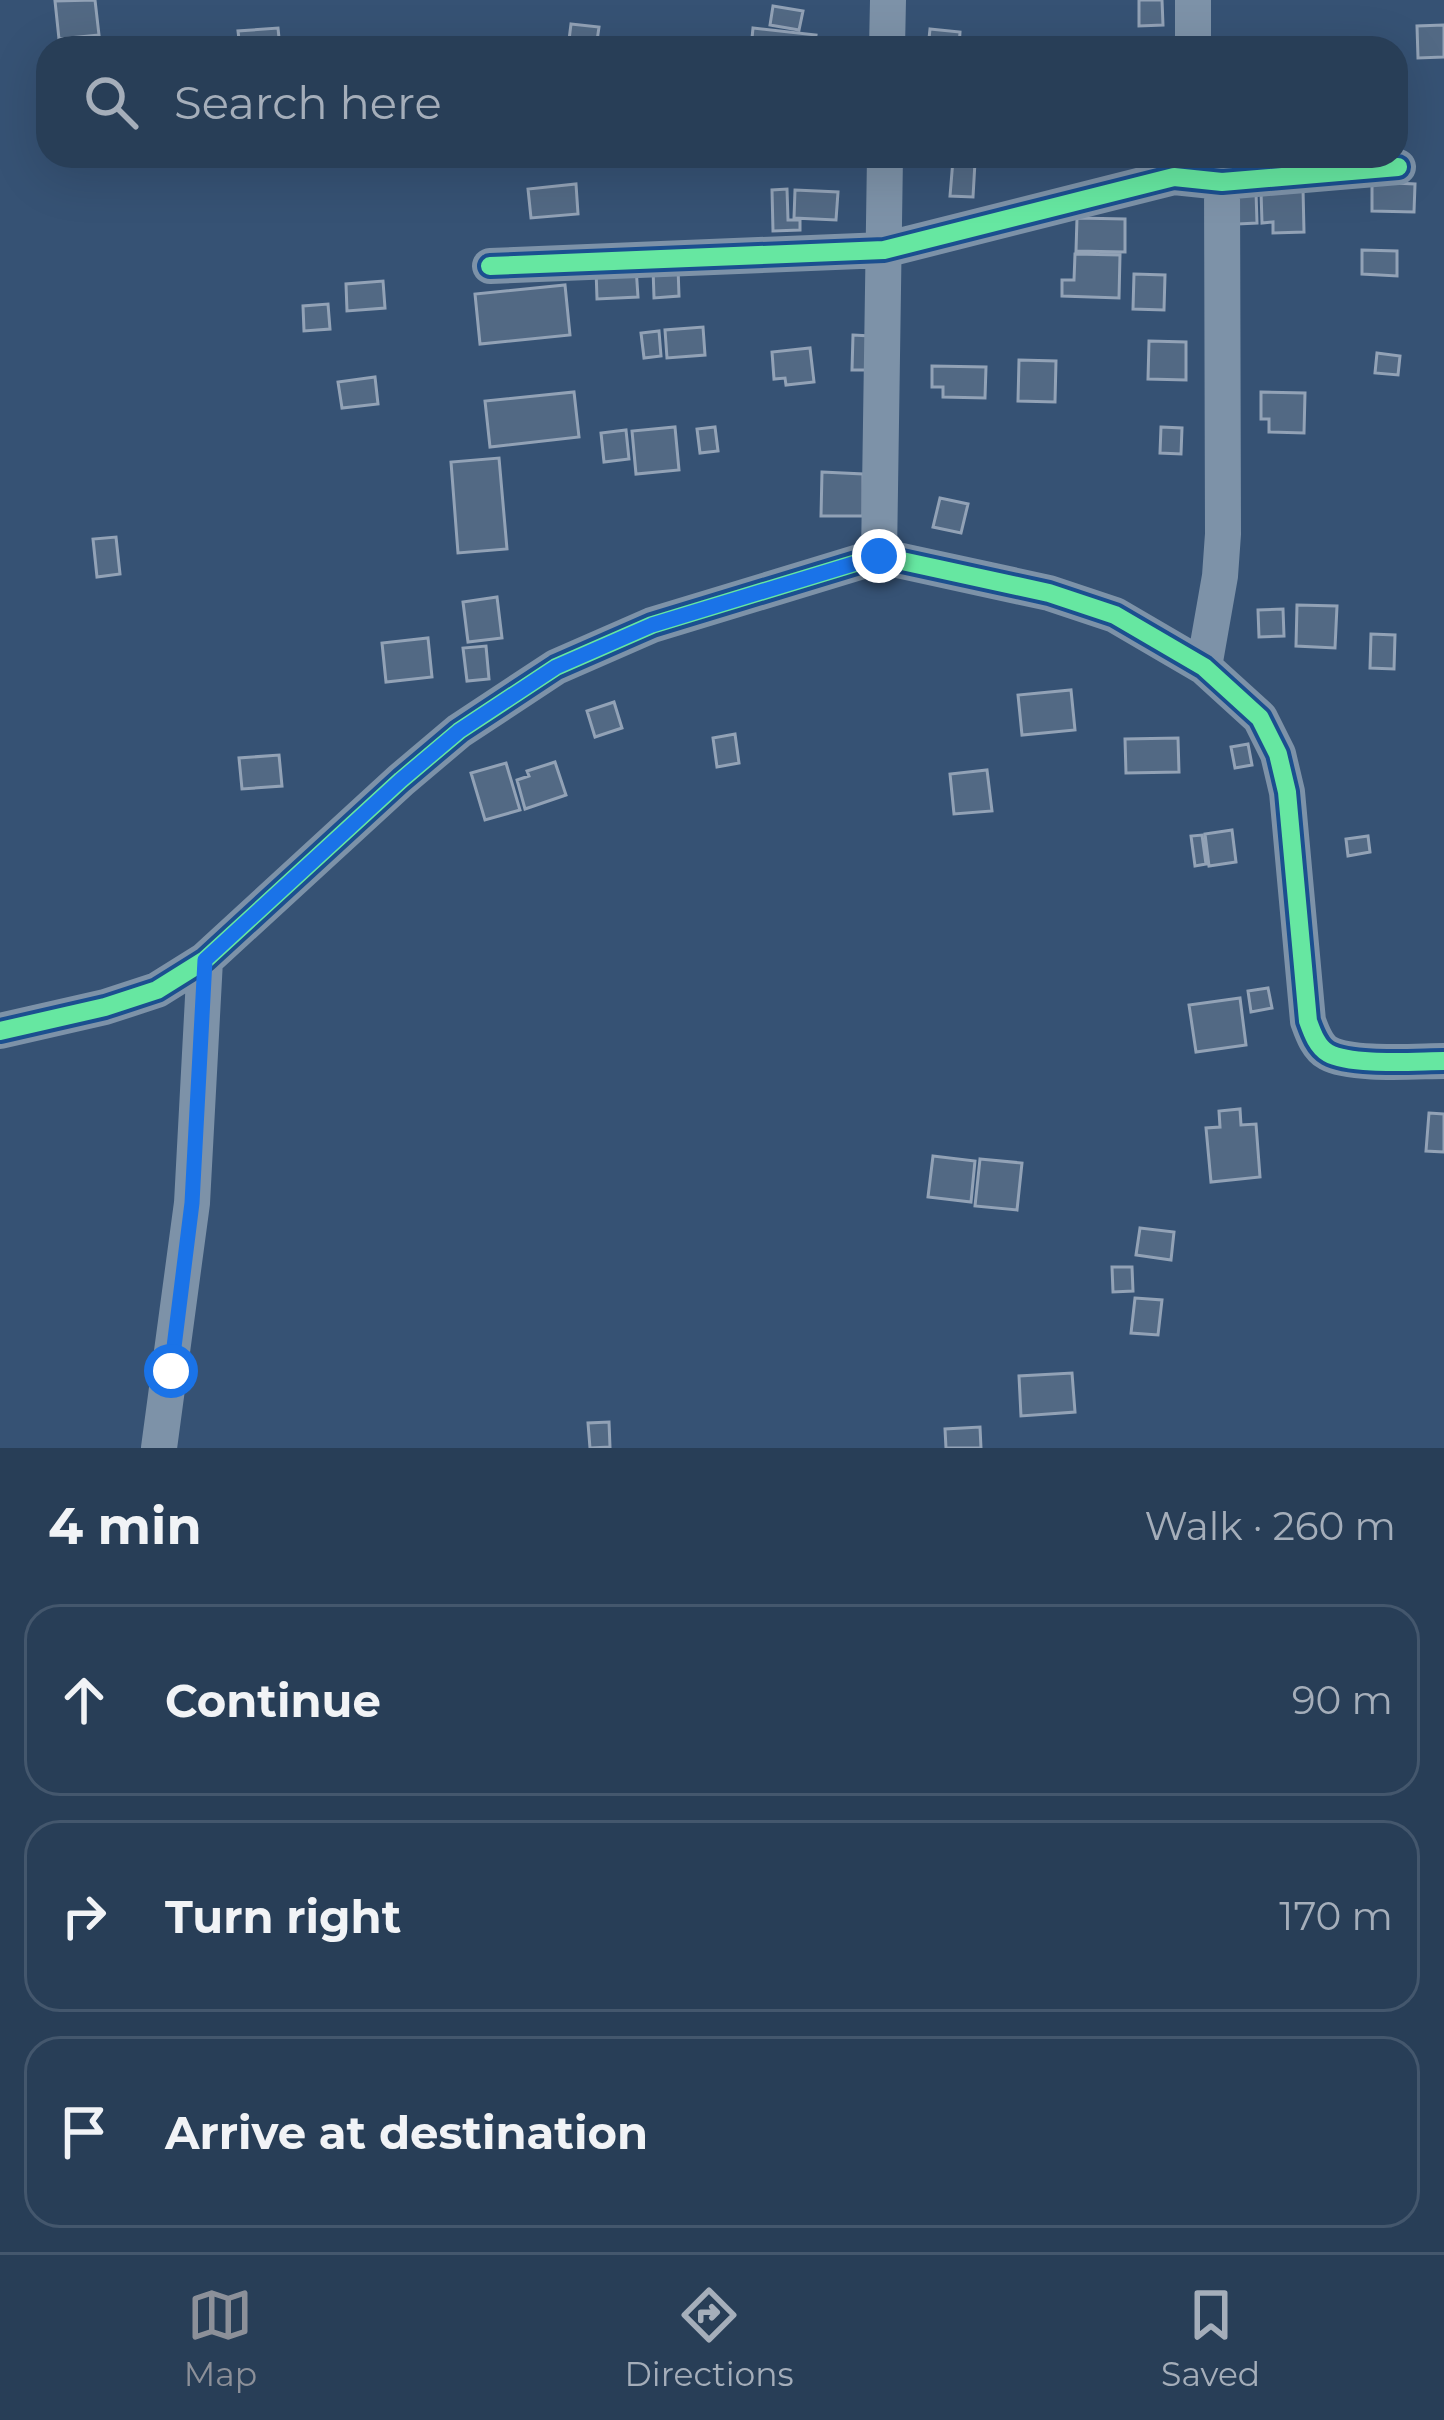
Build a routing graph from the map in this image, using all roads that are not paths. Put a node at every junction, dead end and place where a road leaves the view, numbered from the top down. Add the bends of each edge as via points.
1 (888, 0) edge
2 (1193, 0) edge
3 (887, 36) edge
4 (1193, 36) edge
5 (885, 168) edge
6 (1272, 168) edge
7 (1210, 169) edge
8 (884, 250) junction
9 (490, 266) dead end
10 (879, 556) junction
11 (1204, 667) junction
12 (205, 960) junction
13 (0, 1031) edge
14 (1444, 1061) edge
15 (159, 1448) edge

1 - 3 street
2 - 4 street
5 - 8 street
6 - 7 street
7 - 8 street
7 - 11 street via 1223,534
8 - 9 street
8 - 10 street
10 - 11 street via 1115,615
10 - 12 street via 652,625 556,667 430,755
11 - 14 street via 1260,718 1279,754 1316,1041 1328,1053 1360,1060
12 - 13 street via 157,990
12 - 15 street via 192,1203

